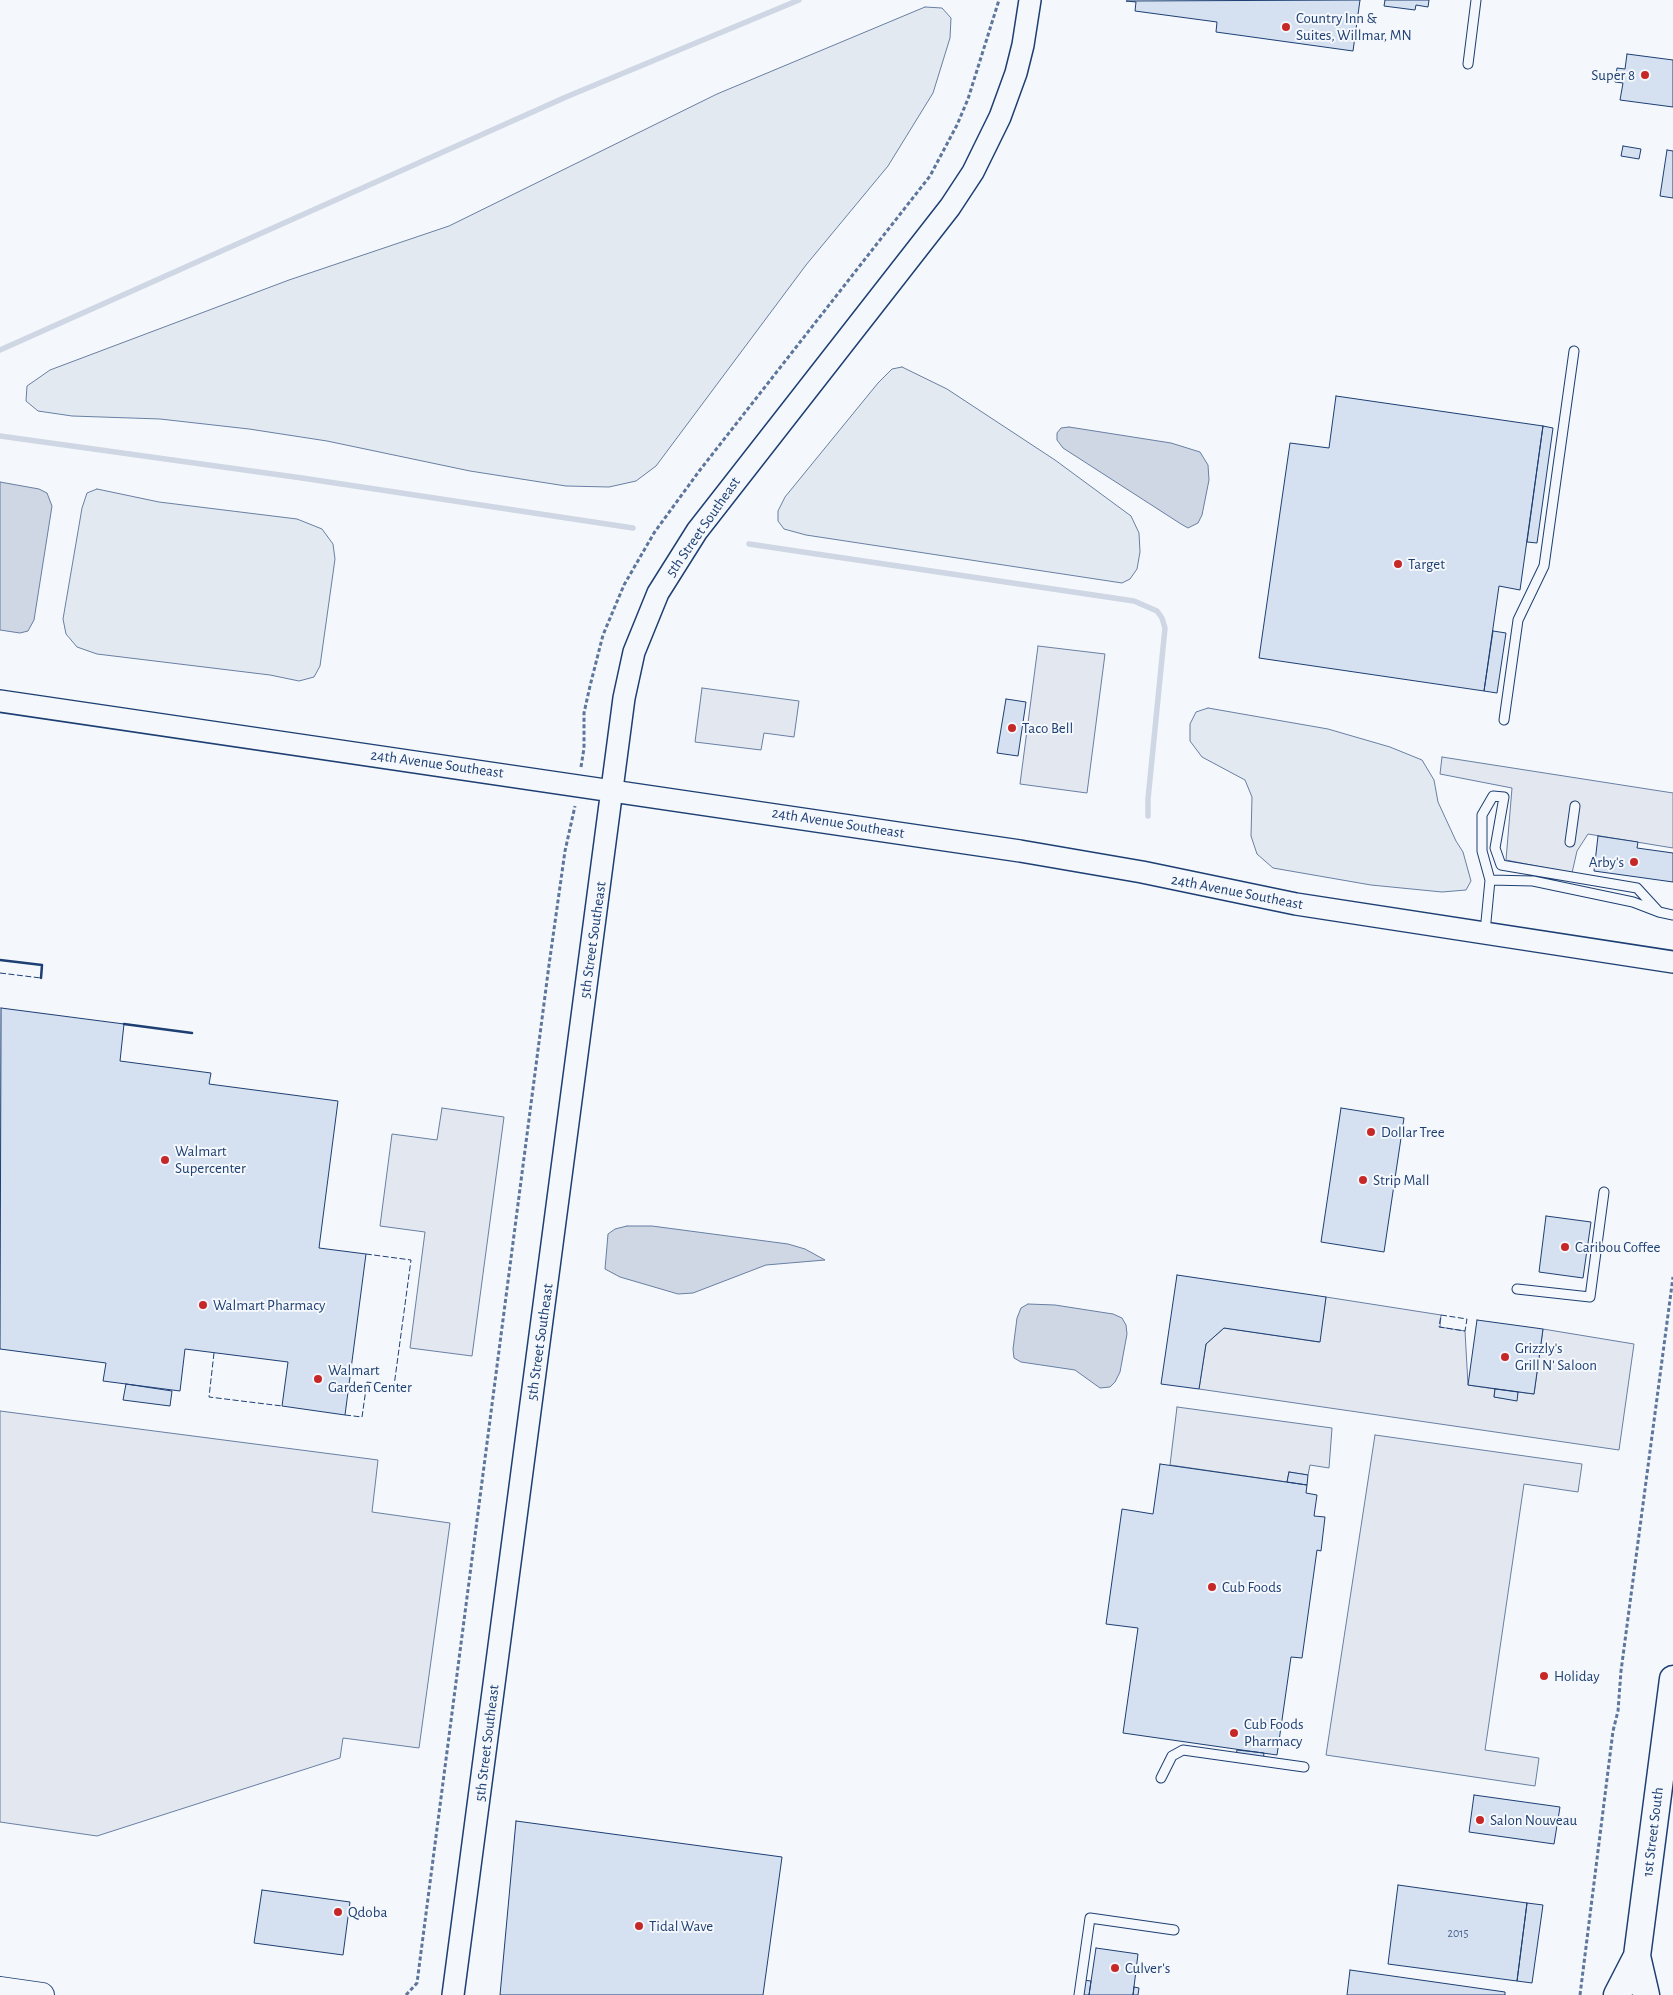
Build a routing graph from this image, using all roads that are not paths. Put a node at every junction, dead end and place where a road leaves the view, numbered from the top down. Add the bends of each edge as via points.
1 (1030, 0) edge
2 (1476, 0) edge
3 (1468, 64) dead end
4 (1574, 351) dead end
5 (0, 700) edge
6 (1504, 720) dead end
7 (612, 790) junction
8 (1575, 806) dead end
9 (1481, 829) junction
10 (1498, 833) junction
11 (1570, 842) dead end
12 (1490, 880) junction
13 (1659, 912) junction
14 (1673, 915) edge
15 (1485, 934) junction
16 (1673, 962) edge
17 (1604, 1192) dead end
18 (1516, 1289) dead end
19 (1673, 1679) edge
20 (1304, 1767) dead end
21 (1161, 1778) dead end
22 (1174, 1930) dead end
23 (1637, 1956) junction
24 (0, 1989) edge
25 (42, 1995) edge
26 (453, 1995) edge
27 (1079, 1995) edge
28 (1617, 1995) edge
29 (1646, 1995) edge

1 - 7 street, 5th Street Southeast via 1021,52 1003,110 960,192 697,531 658,593 641,632 629,673
2 - 3 lane
4 - 6 lane via 1544,566 1518,620
5 - 7 street, 24th Avenue Southeast
7 - 15 street, 24th Avenue Southeast via 1020,851 1280,901
7 - 26 street, 5th Street Southeast
8 - 11 lane
9 - 10 lane
9 - 10 lane via 1482,815 1493,796 1504,797
9 - 12 lane via 1482,851
10 - 13 lane via 1495,848 1501,865 1637,888
12 - 13 lane via 1533,881 1632,902
12 - 15 lane
13 - 14 lane
15 - 16 street, 24th Avenue Southeast
17 - 18 lane via 1590,1297
19 - 23 main road, 1st Street South
20 - 21 lane via 1183,1750 1172,1756
22 - 27 lane via 1090,1918
23 - 28 main road, 1st Street South
23 - 29 main road, 1st Street South
24 - 25 main road

